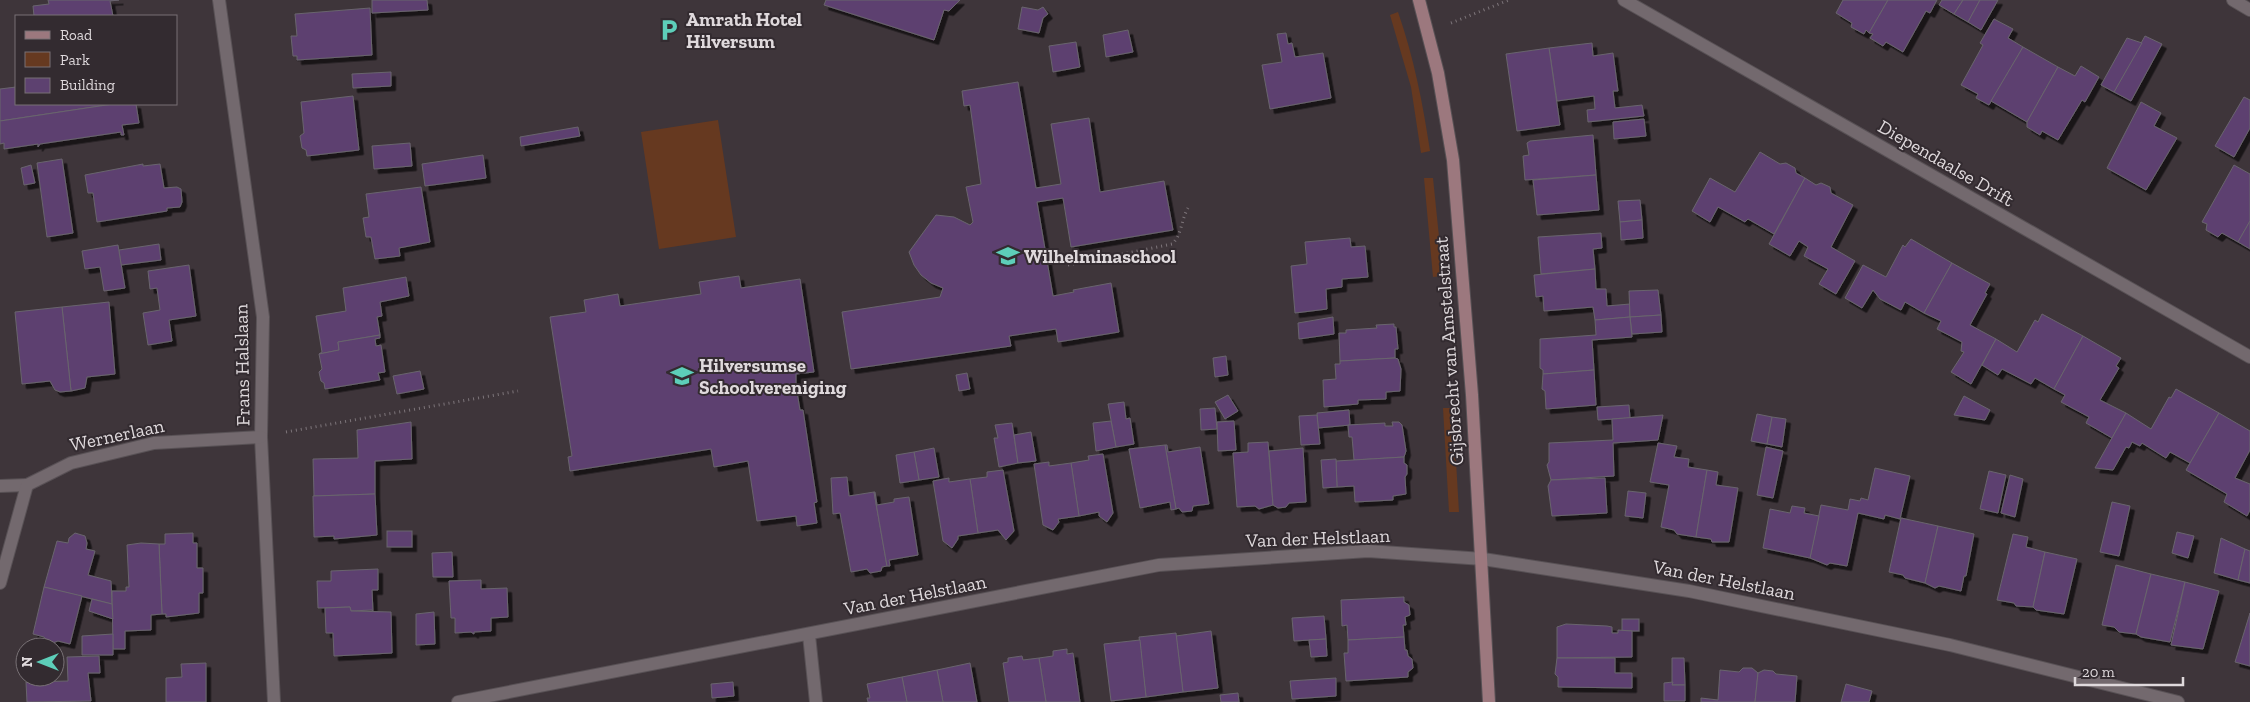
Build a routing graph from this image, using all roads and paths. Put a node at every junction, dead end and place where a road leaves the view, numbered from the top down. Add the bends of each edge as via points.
1 (218, 0) edge
2 (1419, 0) edge
3 (1509, 0) edge
4 (1624, 0) edge
5 (2233, 0) edge
6 (2250, 10) edge
7 (1446, 25) dead end
8 (1188, 208) dead end
9 (1068, 265) dead end
10 (2250, 357) edge
11 (518, 391) dead end
12 (261, 437) junction
13 (27, 485) junction
14 (0, 486) edge
15 (1483, 559) junction
16 (0, 583) edge
17 (809, 635) junction
18 (274, 702) edge
19 (458, 702) edge
20 (816, 702) edge
21 (1489, 702) edge
22 (2178, 702) edge

1 - 12 street, Frans Halslaan via 263,317
2 - 15 street, Gijsbrecht van Amstelstraat via 1438,73 1453,160
3 - 7 path
4 - 10 street, Diependaalse Drift
5 - 6 street
8 - 9 path via 1182,218 1178,238 1172,244
11 - 12 path
12 - 13 street, Wernerlaan via 154,443 71,463
12 - 18 street, Frans Halslaan
13 - 14 street
13 - 16 street
15 - 17 street, Van der Helstlaan via 1368,552 1159,565
15 - 21 street, Gijsbrecht van Amstelstraat
15 - 22 street, Van der Helstlaan via 1699,593 1950,645
17 - 19 street, Van der Helstlaan
17 - 20 street

